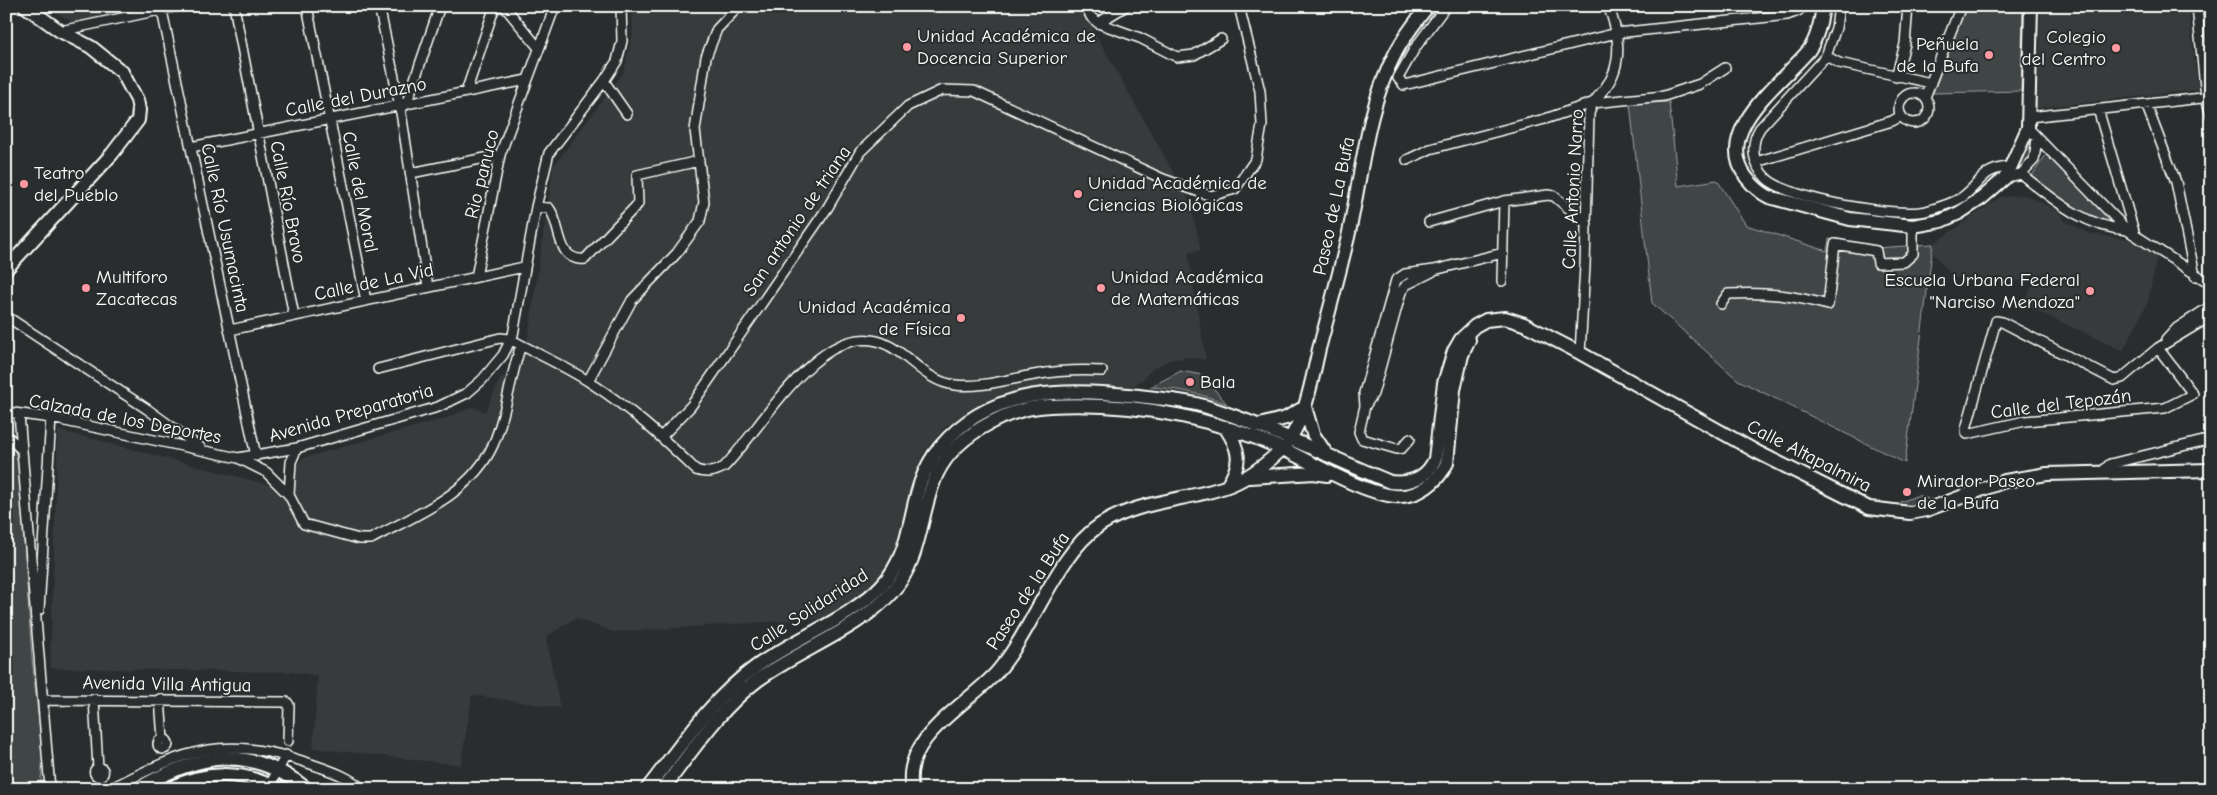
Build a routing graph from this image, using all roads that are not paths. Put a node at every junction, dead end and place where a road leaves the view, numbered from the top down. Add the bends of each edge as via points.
1 (25, 6) edge
2 (180, 6) edge
3 (234, 6) edge
4 (307, 6) edge
5 (378, 6) edge
6 (440, 6) edge
7 (495, 6) edge
8 (504, 6) edge
9 (555, 6) edge
10 (621, 6) edge
11 (739, 6) edge
12 (1086, 6) edge
13 (1126, 6) edge
14 (1239, 6) edge
15 (1428, 6) edge
16 (1446, 6) edge
17 (1608, 6) edge
18 (1823, 6) edge
19 (1839, 6) edge
20 (1908, 6) edge
21 (1961, 6) edge
22 (2031, 6) edge
23 (2197, 6) edge
24 (161, 8) edge
25 (1801, 9) edge
26 (1098, 23) junction
27 (60, 31) junction
28 (1616, 33) junction
29 (1222, 39) dead end
30 (538, 47) junction
31 (1826, 56) junction
32 (1725, 68) dead end
33 (1896, 77) junction
34 (527, 80) junction
35 (604, 82) junction
36 (1931, 83) junction
37 (466, 92) junction
38 (1925, 97) junction
39 (2208, 98) edge
40 (1592, 103) junction
41 (2146, 104) junction
42 (403, 105) junction
43 (2098, 109) junction
44 (627, 114) dead end
45 (2211, 115) edge
46 (1901, 116) junction
47 (329, 119) junction
48 (2031, 128) junction
49 (259, 133) junction
50 (191, 147) junction
51 (500, 155) junction
52 (1407, 160) dead end
53 (699, 161) junction
54 (1756, 162) junction
55 (411, 173) junction
56 (2013, 173) junction
57 (1504, 201) junction
58 (536, 207) junction
59 (1429, 222) dead end
60 (1587, 224) junction
61 (1913, 226) junction
62 (2127, 230) junction
63 (2135, 235) junction
64 (1503, 253) junction
65 (524, 268) junction
66 (6, 269) edge
67 (2195, 276) junction
68 (476, 277) junction
69 (1502, 282) dead end
70 (2211, 284) edge
71 (428, 287) junction
72 (366, 300) junction
73 (1722, 304) dead end
74 (2211, 306) edge
75 (6, 316) edge
76 (294, 316) junction
77 (2211, 316) edge
78 (1475, 326) junction
79 (230, 330) junction
80 (510, 339) junction
81 (521, 345) junction
82 (2158, 348) junction
83 (1580, 353) junction
84 (378, 369) dead end
85 (1102, 371) dead end
86 (588, 381) junction
87 (1305, 407) junction
88 (6, 412) edge
89 (19, 414) junction
90 (51, 418) junction
91 (1298, 422) joint
92 (1256, 426) junction
93 (1224, 427) junction
94 (6, 435) edge
95 (662, 436) junction
96 (1410, 439) dead end
97 (2211, 439) edge
98 (1286, 444) junction
99 (297, 448) junction
100 (22, 450) junction
101 (205, 451) junction
102 (256, 456) junction
103 (1328, 456) junction
104 (238, 458) junction
105 (2211, 470) edge
106 (2102, 472) junction
107 (1336, 476) junction
108 (1245, 478) junction
109 (1227, 486) junction
110 (289, 495) junction
111 (37, 642) junction
112 (94, 699) junction
113 (43, 700) junction
114 (160, 700) junction
115 (163, 739) dead end
116 (288, 741) dead end
117 (286, 755) junction
118 (98, 768) dead end
119 (278, 770) junction
120 (274, 787) edge
121 (50, 789) edge
122 (110, 789) edge
123 (137, 789) edge
124 (169, 789) edge
125 (307, 789) edge
126 (362, 789) edge
127 (646, 789) edge
128 (663, 789) edge
129 (912, 789) edge

1 - 27 main road
2 - 24 street
3 - 49 street, Calle Río Bravo
4 - 47 street, Calle del Moral
5 - 42 street
6 - 42 street
7 - 37 street
8 - 30 street
9 - 30 street, Rio panuco
10 - 35 street, Avenida Preparatoria via 620,52
11 - 53 street via 717,29 706,57 695,130
12 - 26 street
13 - 26 street
14 - 95 street, San antonio de triana via 1260,91 1262,126 1256,160 1236,189 1211,196 1162,179 974,91 942,90 908,106 860,152 828,207 691,406
15 - 87 main road, Paseo de La Bufa via 1395,53 1374,108 1348,237
16 - 28 street via 1398,78 1404,85
17 - 28 street, Calle Antonio Narro
18 - 61 main road via 1820,27 1810,48 1745,122 1737,147 1742,170 1760,192 1777,200 1850,219
19 - 31 street via 1836,28
20 - 33 street via 1905,44
21 - 36 street
22 - 48 main road
23 - 39 street
24 - 27 street
24 - 50 street, Calle Río Usumacinta
25 - 28 street via 1787,15
26 - 29 street via 1140,38 1177,57 1194,55
27 - 66 main road via 91,46 122,72 137,100 138,120 112,154
28 - 40 street, Calle Antonio Narro via 1616,68
30 - 34 street, Rio panuco
31 - 33 street via 1839,63
31 - 54 street via 1753,138
32 - 40 street via 1700,84 1664,96
33 - 36 street
34 - 37 street, Calle del Durazno
34 - 51 street, Rio panuco
35 - 44 street
35 - 58 street, Avenida Preparatoria via 549,154
36 - 38 street
37 - 42 street, Calle del Durazno
38 - 46 street via 1912,93 1904,97 1899,106
38 - 46 street via 1929,107 1923,120 1913,123
39 - 41 street
39 - 45 street
40 - 52 street via 1430,149
40 - 60 street, Calle Antonio Narro via 1588,130
41 - 43 street
41 - 67 street via 2176,182
42 - 47 street, Calle del Durazno
42 - 55 street
43 - 48 street
43 - 63 street
46 - 54 street
47 - 49 street, Calle del Durazno
47 - 72 street, Calle del Moral
48 - 56 main road
48 - 56 street via 2034,160
48 - 62 street
49 - 50 street, Calle del Durazno
49 - 76 street, Calle Río Bravo
50 - 79 street, Calle Río Usumacinta
51 - 55 street
51 - 68 street, Rio panuco
53 - 58 street via 637,175 638,204 585,259 578,260 568,255 563,248 555,215 549,208
53 - 86 street via 704,202 700,221 677,254 632,300
54 - 56 street via 1766,178 1797,193 1843,205 1900,214 1949,204 1996,168
55 - 71 street
56 - 61 main road via 1959,213 1941,221
56 - 62 street via 2070,212 2110,229
57 - 59 street
57 - 60 street via 1554,196
57 - 64 street
58 - 65 street, Avenida Preparatoria
60 - 83 street, Calle Antonio Narro
61 - 73 street via 1913,254 1904,262 1878,263 1876,251 1835,244 1828,306 1791,295 1758,292 1728,294
62 - 63 street
63 - 67 street
64 - 69 street
64 - 96 street via 1434,270 1406,285 1401,292 1359,432 1362,439 1397,449
65 - 68 street, Calle de La Vid
65 - 80 street, Avenida Preparatoria
67 - 70 street
68 - 71 street, Calle de La Vid
71 - 72 street, Calle de La Vid
72 - 76 street, Calle de La Vid
74 - 82 street, Calle del Tepozán via 2177,328
75 - 101 street
76 - 79 street, Calle de La Vid
77 - 82 street, Calle del Tepozán
78 - 83 main road, Calle Altapalmira via 1496,318 1515,320
78 - 103 main road via 1461,339 1449,361 1435,459 1424,475 1407,482 1390,482
78 - 107 main road via 1462,355 1455,383 1449,459 1435,481 1418,491 1397,496
79 - 102 street, Calle Río Usumacinta
80 - 81 street
80 - 84 street via 500,338
80 - 99 street, Avenida Preparatoria via 503,355 482,380 467,393 438,408
81 - 86 street
81 - 110 street, Avenida Preparatoria via 493,445 478,470 445,500 371,539 359,539 304,524
82 - 82 street, Calle del Tepozán via 2193,394 2165,408 2025,421 1967,434 1996,321 2114,380 2122,378
83 - 106 main road, Calle Altapalmira via 1749,447 1869,508 1910,513 2005,481 2047,474
85 - 95 street via 1036,374 956,385 933,380 911,361 879,342 865,339 849,341 831,349 800,375 724,467 710,472 696,470
86 - 95 street
87 - 91 main road, Paseo de La Bufa
87 - 92 main road via 1286,418
87 - 103 main road via 1313,434
88 - 89 street, Calzada de los Deportes
89 - 90 street, Calzada de los Deportes
89 - 100 street
90 - 101 street, Calzada de los Deportes
90 - 111 street
91 - 98 main road, Paseo de la Bufa
92 - 98 main road, Calle Solidaridad
92 - 127 main road, Calle Solidaridad via 1187,402 1084,392 1032,394 982,414 952,434 932,456 916,492 902,554 894,571 880,588 734,683
93 - 98 main road, Calle Solidaridad
93 - 109 main road via 1234,440 1238,463
93 - 128 main road, Calle Solidaridad via 1199,418 1164,412 1049,406 1024,410 976,432 952,452 939,469 916,552 893,591 860,618 790,658 743,693 718,719
94 - 100 street
97 - 106 street via 2132,457 2110,464
98 - 103 main road
98 - 107 main road
98 - 108 main road, Paseo de la Bufa
99 - 102 street, Avenida Preparatoria
99 - 110 street via 291,462
100 - 111 street
101 - 104 street, Calzada de los Deportes
102 - 104 street, Avenida Preparatoria
104 - 110 street, Avenida Preparatoria via 266,472
105 - 106 main road, Calle Altapalmira
107 - 108 main road via 1314,473
108 - 109 main road, Paseo de la Bufa
109 - 129 main road, Paseo de la Bufa via 1126,512 1088,534 1074,549 999,670 922,742 910,769
111 - 113 street
112 - 113 street, Avenida Villa Antigua
112 - 114 street, Avenida Villa Antigua
112 - 118 street
113 - 121 street
114 - 115 street
114 - 116 street, Avenida Villa Antigua via 287,702
117 - 119 street
117 - 122 street via 264,750 203,750 160,763
117 - 126 street via 329,770
119 - 120 street
119 - 123 main road via 260,763 209,759 168,771
119 - 125 main road
120 - 124 main road via 243,776 213,775

